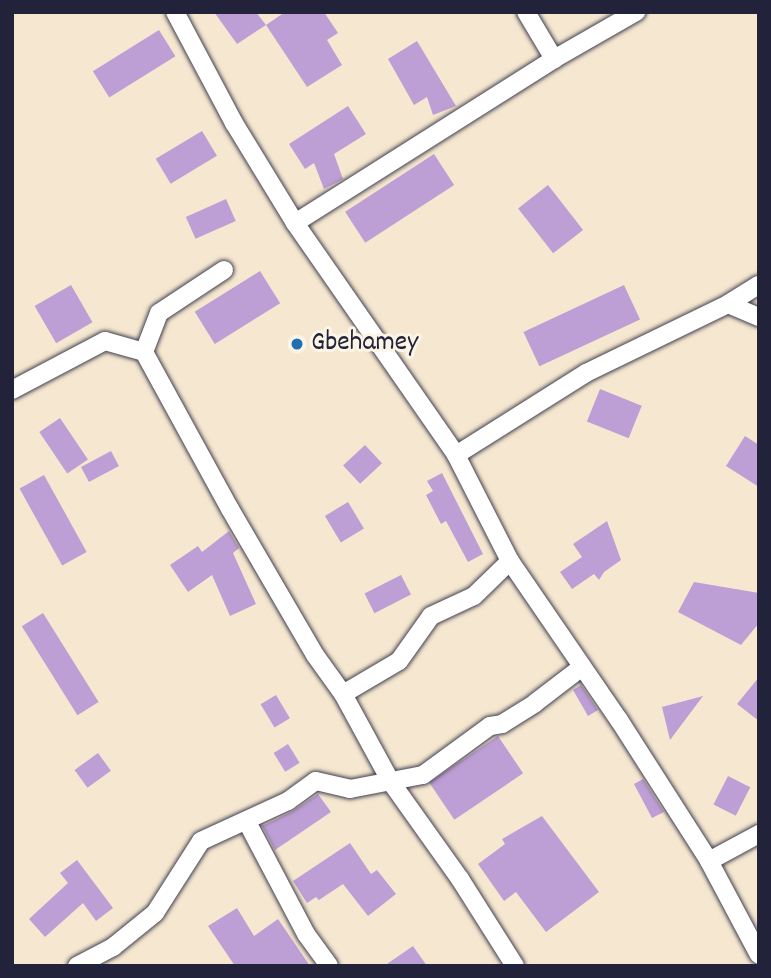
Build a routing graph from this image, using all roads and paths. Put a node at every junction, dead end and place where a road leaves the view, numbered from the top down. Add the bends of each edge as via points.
1 (174, 12) edge
2 (526, 12) edge
3 (636, 12) edge
4 (554, 60) junction
5 (295, 223) junction
6 (224, 270) dead end
7 (759, 285) edge
8 (728, 304) junction
9 (759, 317) edge
10 (144, 352) junction
11 (12, 390) edge
12 (456, 455) junction
13 (510, 561) junction
14 (582, 667) junction
15 (343, 694) junction
16 (391, 782) junction
17 (247, 822) junction
18 (759, 834) edge
19 (709, 861) junction
20 (759, 955) edge
21 (77, 966) edge
22 (329, 966) edge
23 (515, 966) edge

1 - 5 street
2 - 4 street
3 - 4 street
4 - 5 street
5 - 12 street
6 - 10 street via 159,313
7 - 8 street
8 - 9 street
8 - 12 street via 586,373
10 - 11 street via 105,341
10 - 15 street via 309,644
12 - 13 street
13 - 14 street
13 - 15 street via 474,596 431,616 399,661
14 - 16 street via 423,775
14 - 19 street
15 - 16 street
16 - 17 street via 350,789 316,781
16 - 23 street
17 - 21 street via 201,841 155,913 113,947
17 - 22 street via 306,934
18 - 19 street
19 - 20 street

